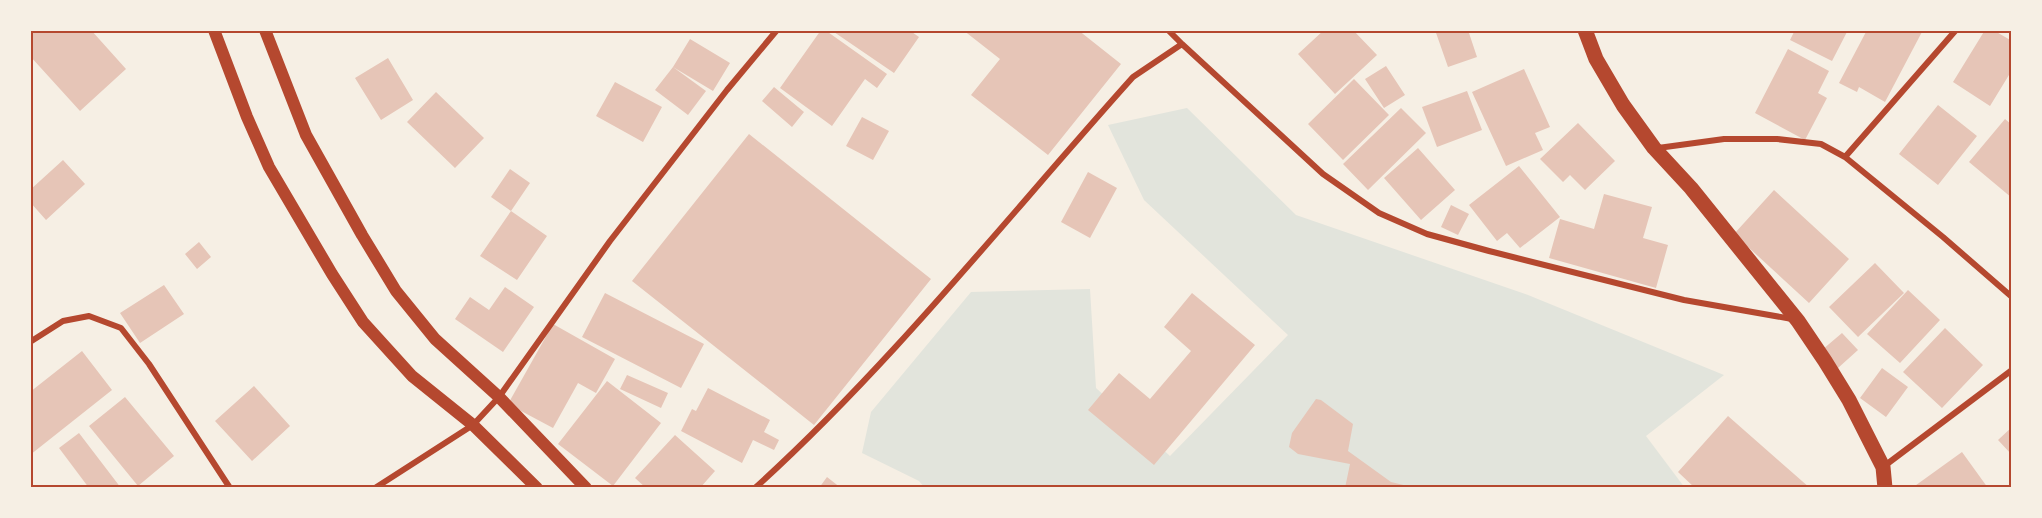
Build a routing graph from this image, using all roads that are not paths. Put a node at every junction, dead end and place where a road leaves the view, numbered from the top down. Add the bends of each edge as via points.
1 (214, 30) edge
2 (265, 30) edge
3 (777, 30) edge
4 (1168, 30) edge
5 (1585, 30) edge
6 (1956, 30) edge
7 (1182, 44) junction
8 (1654, 148) junction
9 (1845, 157) junction
10 (2012, 297) edge
11 (1798, 321) junction
12 (30, 342) edge
13 (2012, 370) edge
14 (498, 397) junction
15 (473, 425) junction
16 (1882, 467) junction
17 (230, 488) edge
18 (375, 488) edge
19 (537, 488) edge
20 (586, 488) edge
21 (755, 488) edge
22 (1885, 488) edge

1 - 15 main road via 268,167 363,322 412,376
2 - 14 main road via 306,135 396,291 435,339
3 - 14 street via 610,241
4 - 7 street
5 - 8 main road via 1596,59
6 - 9 street
7 - 11 street via 1323,174 1379,213 1418,230 1489,251 1684,300
7 - 21 street via 1132,77 891,351
8 - 9 street via 1724,139 1777,139 1821,144
8 - 11 main road
9 - 10 street
11 - 16 main road via 1849,400
12 - 17 street via 63,321 89,316 121,328
13 - 16 street
14 - 15 street
14 - 20 main road
15 - 18 street
15 - 19 main road
16 - 22 main road

